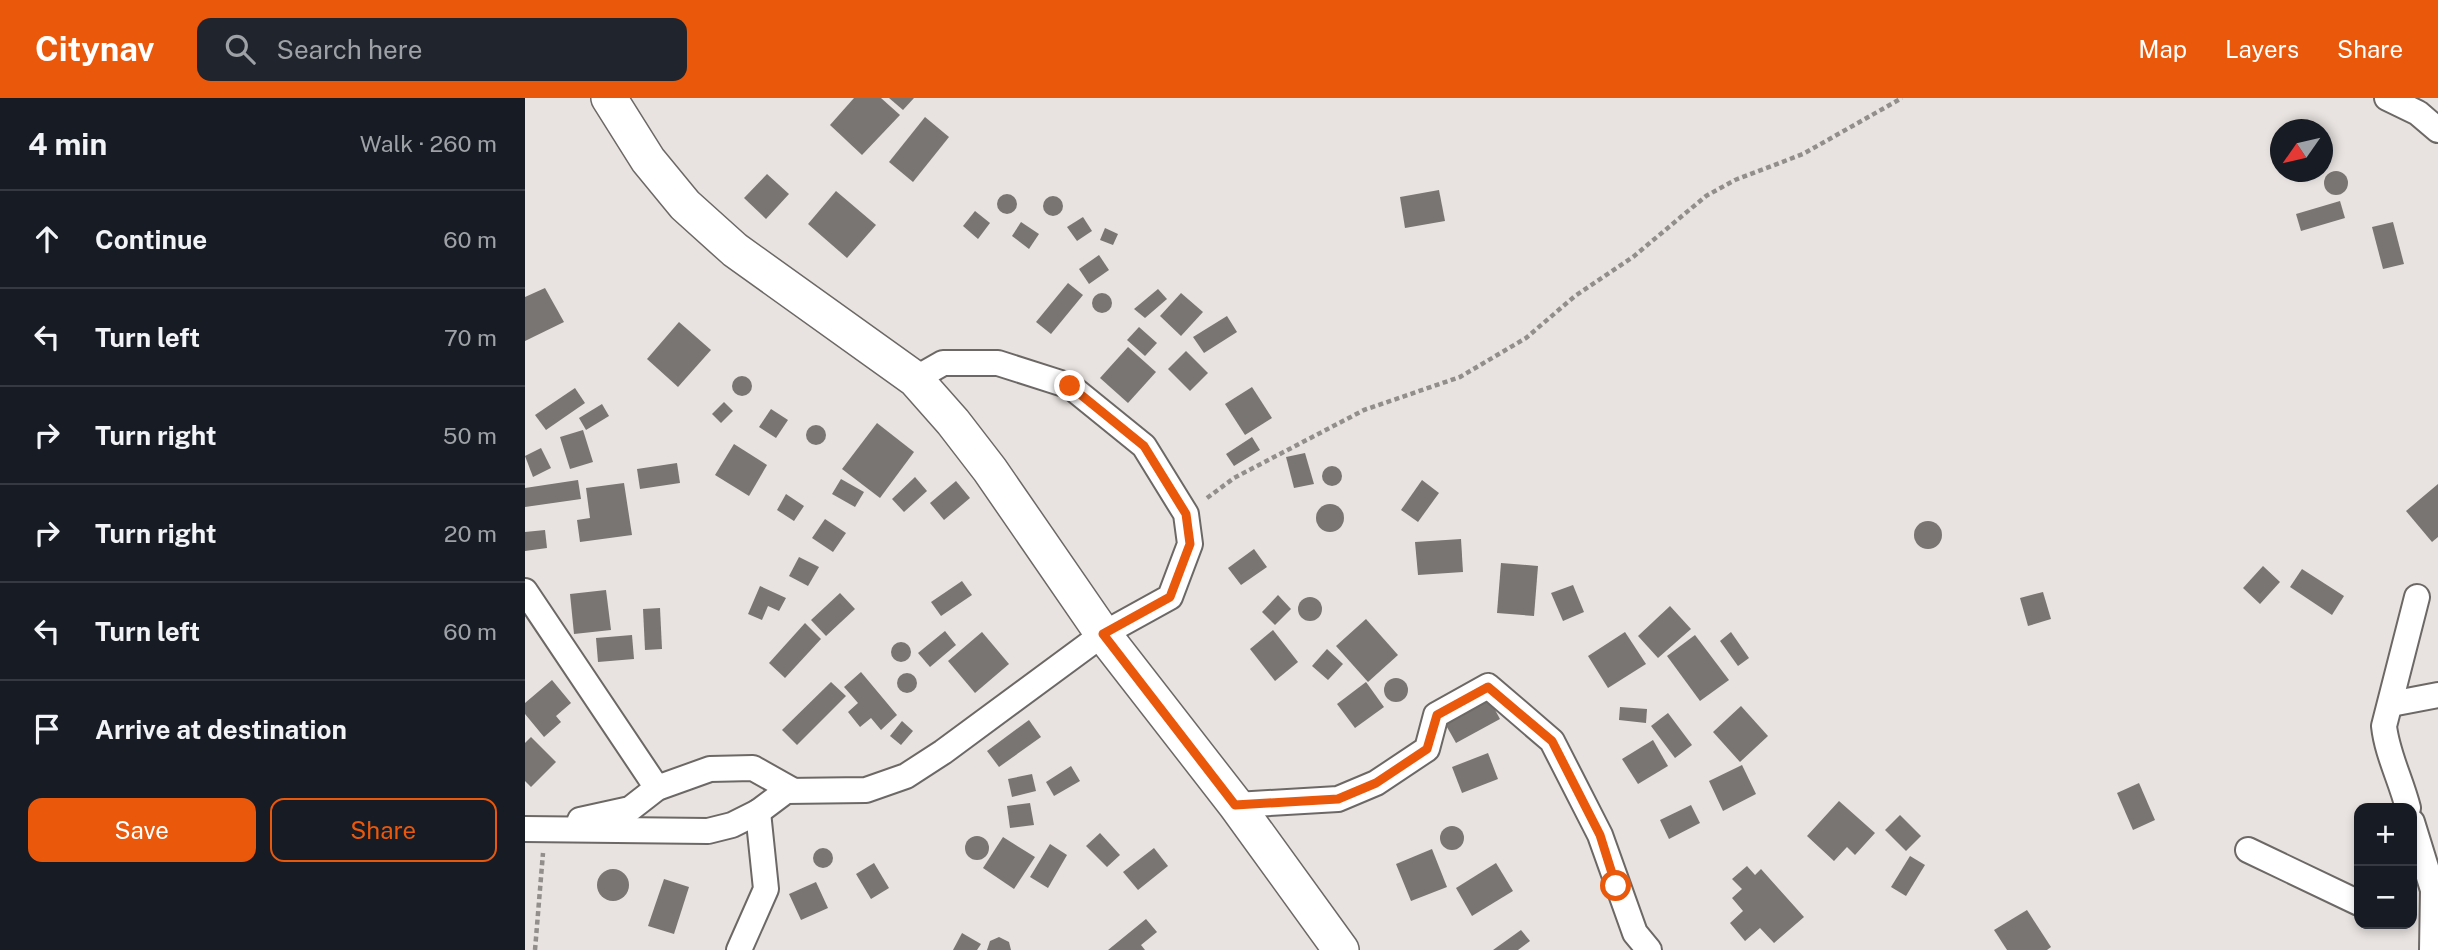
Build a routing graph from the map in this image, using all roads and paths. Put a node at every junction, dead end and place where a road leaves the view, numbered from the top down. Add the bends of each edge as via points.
1 (609, 98) edge
2 (1902, 98) edge
3 (2387, 98) edge
4 (2438, 130) edge
5 (915, 379) junction
6 (1186, 514) junction
7 (525, 591) edge
8 (2417, 597) dead end
9 (1103, 634) junction
10 (2438, 695) edge
11 (2391, 704) junction
12 (657, 789) junction
13 (786, 791) junction
14 (2407, 803) edge
15 (1235, 805) junction
16 (758, 812) junction
17 (535, 828) edge
18 (2417, 838) edge
19 (2248, 850) dead end
20 (2354, 901) edge
21 (2425, 935) edge
22 (535, 950) edge
23 (739, 950) edge
24 (1341, 950) edge
25 (1649, 950) edge

1 - 5 street via 648,160 685,205 735,250
2 - 6 path via 1803,154 1706,196 1526,338 1460,377 1364,410 1234,478
3 - 4 street via 2418,113
5 - 6 street via 943,363 998,363 1070,386 1144,446
5 - 9 street via 990,470
6 - 9 street via 1190,544 1170,597
7 - 12 street
8 - 11 street
9 - 13 street via 906,776 866,790
9 - 15 street
10 - 11 street
11 - 14 street via 2384,726 2386,745
12 - 13 street via 710,769 753,768 792,790
12 - 17 street via 630,809
13 - 16 street
15 - 24 street
15 - 25 street via 1338,799 1376,783 1427,749 1437,715 1488,687 1552,741 1600,835 1635,933
16 - 17 street via 732,825 698,832
16 - 23 street via 766,889
17 - 22 path
18 - 21 street via 2433,890
19 - 20 street

